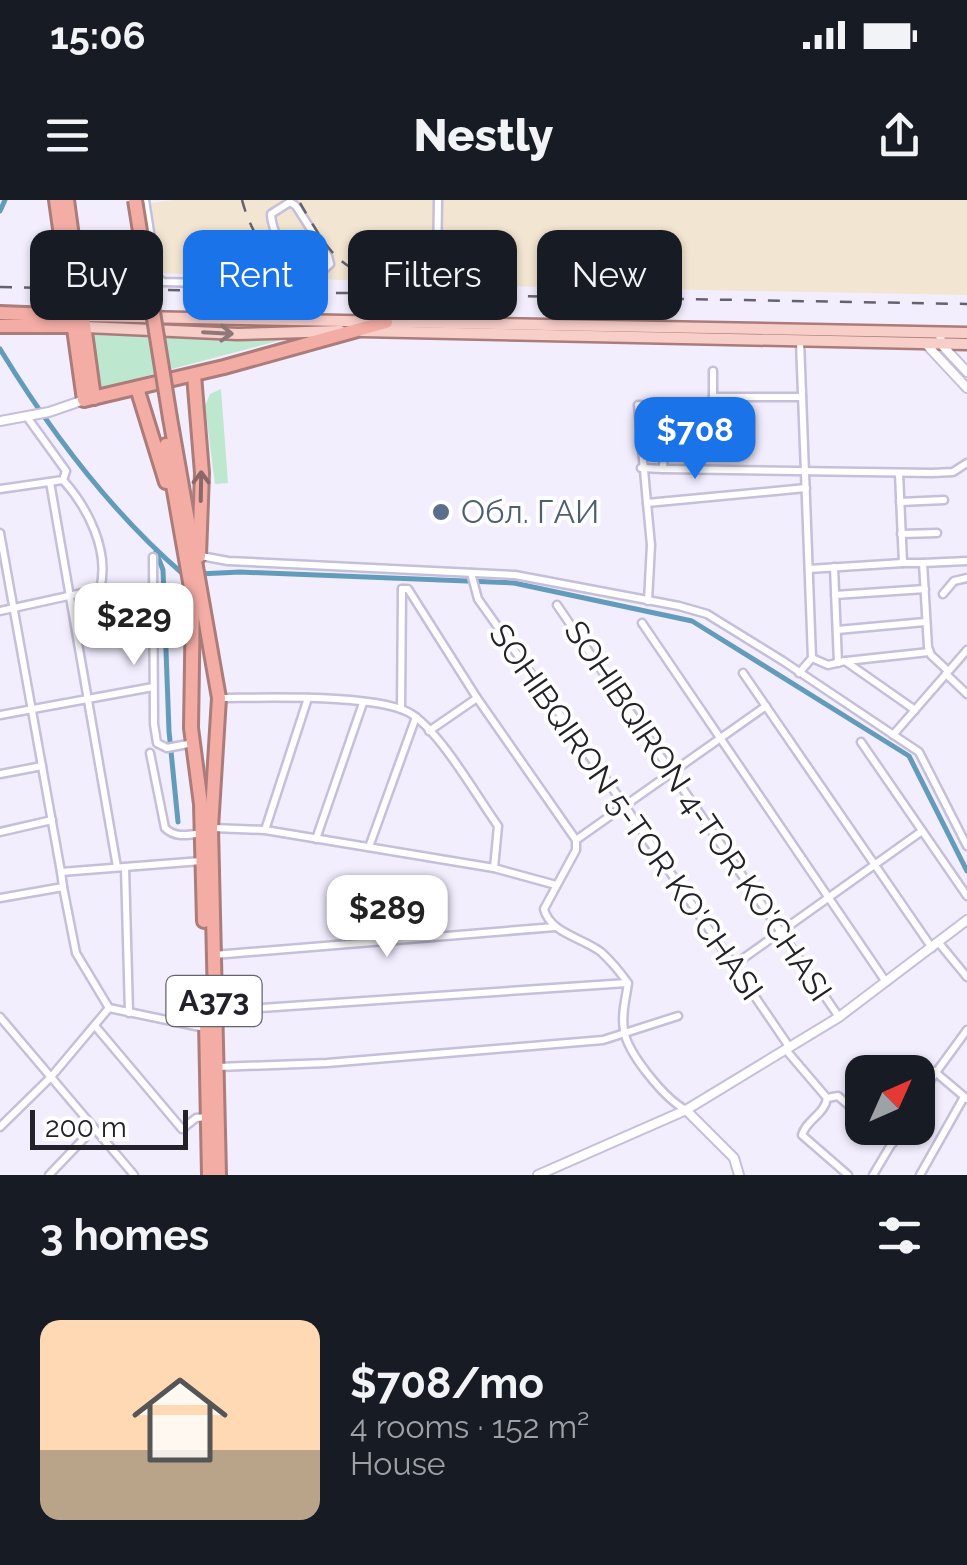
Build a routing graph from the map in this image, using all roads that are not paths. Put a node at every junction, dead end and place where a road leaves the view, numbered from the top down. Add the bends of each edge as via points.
1 (56, 200) edge
2 (67, 200) edge
3 (127, 200) edge
4 (136, 200) edge
5 (145, 200) edge
6 (438, 200) edge
7 (437, 230) edge
8 (296, 266) joint
9 (183, 283) edge
10 (78, 321) junction
11 (1, 322) edge
12 (386, 322) junction
13 (360, 331) junction
14 (967, 333) edge
15 (925, 338) junction
16 (940, 338) junction
17 (800, 341) junction
18 (967, 344) edge
19 (713, 372) dead end
20 (967, 372) edge
21 (194, 375) junction
22 (137, 388) junction
23 (967, 388) edge
24 (713, 397) junction
25 (802, 397) junction
26 (89, 399) junction
27 (666, 406) junction
28 (707, 408) junction
29 (29, 416) junction
30 (166, 418) junction
31 (0, 421) edge
32 (705, 445) dead end
33 (967, 463) edge
34 (641, 468) junction
35 (663, 469) junction
36 (806, 473) junction
37 (899, 473) junction
38 (64, 480) junction
39 (50, 482) junction
40 (806, 488) junction
41 (0, 489) edge
42 (944, 500) dead end
43 (900, 502) junction
44 (647, 503) junction
45 (176, 512) junction
46 (0, 533) edge
47 (937, 533) dead end
48 (901, 534) junction
49 (199, 556) junction
50 (152, 557) dead end
51 (967, 561) edge
52 (903, 562) junction
53 (923, 562) junction
54 (834, 567) junction
55 (809, 569) junction
56 (471, 574) junction
57 (966, 582) edge
58 (199, 584) junction
59 (924, 589) junction
60 (942, 594) dead end
61 (68, 595) junction
62 (836, 595) junction
63 (648, 601) junction
64 (557, 605) dead end
65 (14, 608) junction
66 (0, 611) edge
67 (925, 622) junction
68 (642, 623) dead end
69 (837, 630) junction
70 (967, 650) edge
71 (929, 652) junction
72 (812, 658) junction
73 (842, 662) junction
74 (947, 672) junction
75 (743, 673) dead end
76 (799, 673) junction
77 (152, 687) junction
78 (190, 694) junction
79 (967, 694) edge
80 (218, 698) junction
81 (308, 698) junction
82 (477, 698) junction
83 (88, 700) junction
84 (363, 703) junction
85 (766, 706) junction
86 (401, 709) junction
87 (32, 710) junction
88 (915, 710) junction
89 (0, 716) edge
90 (416, 717) junction
91 (191, 722) junction
92 (220, 723) junction
93 (429, 731) junction
94 (893, 735) junction
95 (718, 739) junction
96 (861, 742) dead end
97 (188, 744) junction
98 (150, 754) dead end
99 (42, 766) junction
100 (670, 773) junction
101 (0, 774) edge
102 (625, 806) junction
103 (52, 820) junction
104 (207, 830) junction
105 (265, 830) junction
106 (922, 831) junction
107 (0, 832) edge
108 (316, 838) junction
109 (576, 840) junction
110 (967, 846) edge
111 (369, 848) junction
112 (203, 861) junction
113 (876, 864) junction
114 (121, 867) junction
115 (494, 868) junction
116 (61, 872) junction
117 (556, 886) junction
118 (63, 887) junction
119 (967, 896) edge
120 (0, 898) edge
121 (828, 898) junction
122 (967, 920) edge
123 (557, 927) junction
124 (781, 932) junction
125 (936, 946) junction
126 (213, 955) junction
127 (734, 965) junction
128 (967, 977) edge
129 (886, 982) junction
130 (628, 983) junction
131 (110, 1008) junction
132 (214, 1011) junction
133 (129, 1014) junction
134 (678, 1016) dead end
135 (839, 1017) junction
136 (1, 1021) edge
137 (96, 1027) junction
138 (206, 1028) junction
139 (967, 1030) edge
140 (625, 1036) junction
141 (788, 1048) junction
142 (216, 1068) junction
143 (935, 1070) edge
144 (935, 1072) edge
145 (51, 1077) junction
146 (828, 1098) junction
147 (966, 1098) edge
148 (845, 1102) edge
149 (686, 1110) junction
150 (208, 1117) junction
151 (0, 1127) edge
152 (94, 1128) junction
153 (892, 1145) edge
154 (49, 1175) edge
155 (134, 1175) edge
156 (210, 1175) edge
157 (218, 1175) edge
158 (538, 1175) edge
159 (739, 1175) edge
160 (848, 1175) edge
161 (873, 1175) edge
162 (920, 1175) edge

1 - 10 highway
2 - 10 highway
3 - 30 highway, A373
4 - 30 highway, A373, bridge
5 - 9 street via 157,277
6 - 7 street
8 - 8 street via 271,223 271,214 290,202 330,264 314,273
10 - 11 highway
10 - 12 main road
10 -> 13 main road via 238,334
10 - 26 highway
12 - 13 highway
12 - 15 main road
13 - 17 main road
13 - 21 highway
14 - 16 main road
15 - 16 main road
15 - 17 main road
15 - 23 street
16 - 18 main road
16 - 20 street
17 - 25 street
19 - 24 street
21 - 22 highway
49 -> 21 highway via 202,473
22 - 26 highway
22 - 45 highway
24 - 25 street
24 - 28 street via 713,408
25 - 36 street
26 - 29 street
27 - 28 street
27 - 34 street via 638,405
27 - 35 street
28 - 32 street
29 - 31 street
29 - 38 street via 66,471
30 - 45 highway, A373
30 - 58 highway, A373
33 - 37 street via 954,472
34 - 35 street
34 - 44 street
35 - 36 street
36 - 37 street
36 - 40 street
37 - 43 street
38 - 39 street
38 - 61 street via 89,515 102,584
39 - 41 street
39 - 61 street
40 - 44 street
40 - 55 street
42 - 43 street
43 - 48 street
44 - 63 street
45 - 78 highway, A373 via 193,600
46 - 65 street
47 - 48 street
48 - 52 street
49 - 56 street
49 - 58 highway
50 - 77 street
51 - 53 street
52 - 53 street
52 - 54 street
53 - 59 street
54 - 55 street
54 - 62 street
55 - 72 street
56 - 63 street via 514,575
56 - 102 street, SOHIBQIRON 5-TOR KO'CHASI via 478,599
57 - 60 street via 954,581
58 - 80 highway, A373
59 - 62 street
59 - 67 street
61 - 65 street
61 - 83 street
62 - 69 street
63 - 76 street via 707,614
64 - 100 street, SOHIBQIRON 4-TOR KO'CHASI
65 - 66 street
65 - 87 street
67 - 69 street
67 - 71 street
68 - 95 street
69 - 73 street
70 - 74 street
71 - 73 street
71 - 74 street
72 - 73 street via 828,666
72 - 76 street
73 - 88 street
74 - 79 street
74 - 88 street
75 - 85 street
76 - 94 street
77 - 83 street
77 - 97 street via 158,743
78 - 80 highway via 202,705
78 - 91 highway, A373
80 - 81 street
80 - 92 highway, A373
81 - 84 street
81 - 105 street
82 - 86 street via 402,589
82 - 93 street
82 - 109 street
83 - 87 street
83 - 114 street
84 - 86 street
84 - 108 street
85 - 95 street
85 - 113 street
86 - 90 street
87 - 89 street
87 - 99 street
88 - 94 street
90 - 93 street
90 - 111 street
91 - 92 highway via 205,714
91 - 97 highway, A373
92 - 104 highway, A373
93 - 115 street via 498,826
94 - 110 street via 919,752
95 - 100 street
95 - 121 street
96 - 106 street
97 - 104 highway, A373
98 - 104 street via 165,828 182,836
99 - 101 street
99 - 103 street
100 - 102 street
100 - 124 street, SOHIBQIRON 4-TOR KO'CHASI
102 - 109 street
102 - 127 street, SOHIBQIRON 5-TOR KO'CHASI
103 - 107 street
103 - 116 street
104 - 105 street
104 - 112 highway, A373
104 - 126 highway, A373
105 - 108 street
106 - 113 street
106 - 119 street
108 - 111 street
109 - 117 street
111 - 115 street
112 - 114 street
112 - 138 highway, A373
113 - 121 street
113 - 125 street
114 - 116 street
114 - 133 street
115 - 117 street
116 - 118 street
117 - 123 street via 544,909
118 - 120 street
118 - 131 street via 76,953
121 - 124 street
121 - 129 street
122 - 125 street
123 - 126 street
123 - 130 street via 601,953
124 - 127 street
124 - 135 street, SOHIBQIRON 4-TOR KO'CHASI
125 - 128 street
125 - 129 street
126 - 132 highway, A373
127 - 141 street, SOHIBQIRON 5-TOR KO'CHASI
129 - 135 street
130 - 132 street
130 - 140 street
131 - 133 street
131 - 137 street
132 - 142 highway, A373
133 - 138 street
134 - 140 street
135 - 141 street
136 - 145 street
137 - 145 street
137 - 150 street via 182,1128
138 - 150 highway, A373
139 - 143 street
140 - 142 street
140 - 149 street via 655,1082
141 - 146 street, SOHIBQIRON 5-TOR KO'CHASI
141 - 149 street
142 - 157 highway, A373
144 - 147 street
145 - 151 street
145 - 152 street
146 - 148 street, SOHIBQIRON 5-TOR KO'CHASI
146 - 160 street via 802,1136
147 - 162 street
149 - 158 street
149 - 159 street via 734,1158
150 - 156 highway, A373
152 - 154 street
152 - 155 street
153 - 161 street

